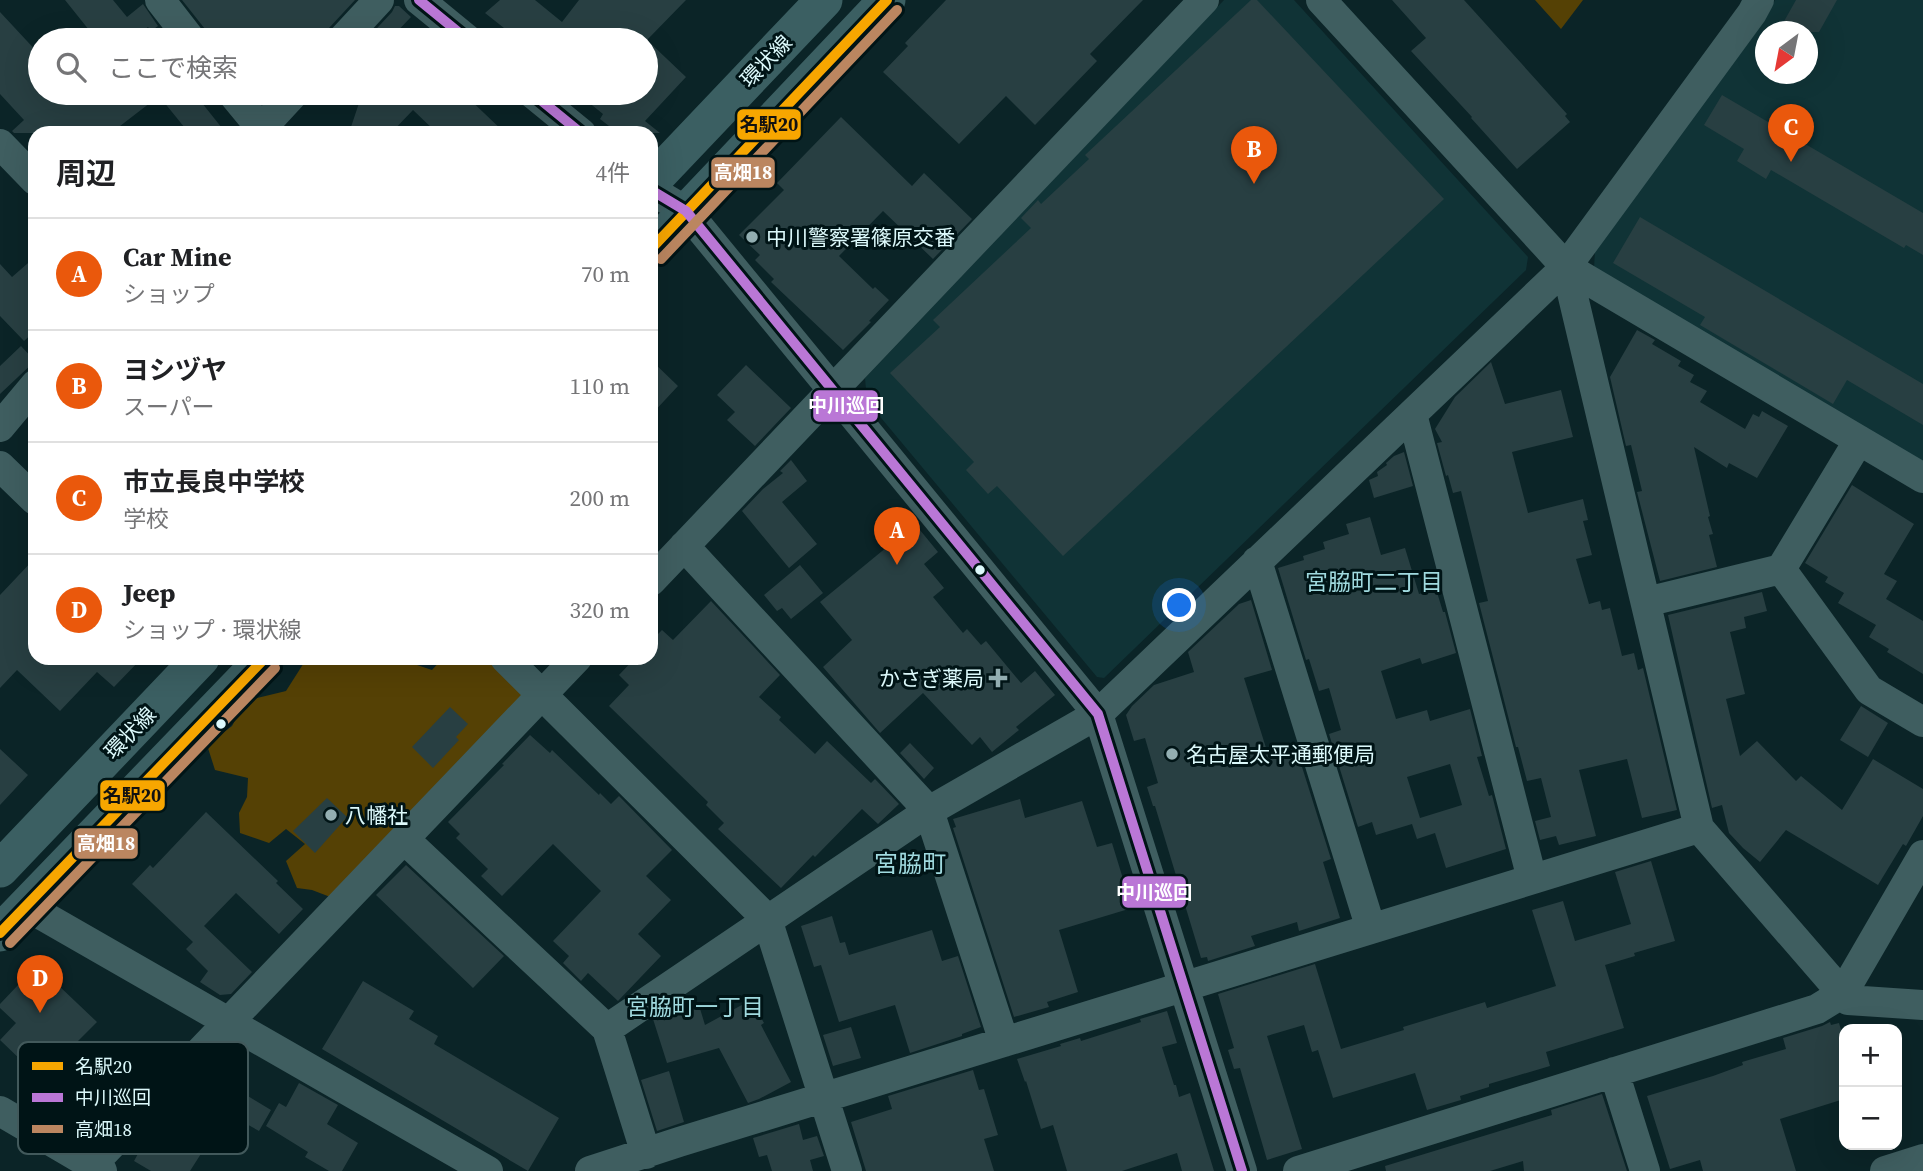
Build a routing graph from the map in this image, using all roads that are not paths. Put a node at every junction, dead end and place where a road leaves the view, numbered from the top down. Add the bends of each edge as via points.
1 (160, 0) edge
2 (379, 0) edge
3 (419, 0) edge
4 (824, 0) edge
5 (887, 0) edge
6 (1204, 0) edge
7 (1321, 0) edge
8 (1759, 0) edge
9 (182, 28) edge
10 (353, 28) edge
11 (453, 28) edge
12 (241, 105) edge
13 (284, 105) edge
14 (547, 105) edge
15 (257, 126) edge
16 (266, 126) edge
17 (572, 126) edge
18 (0, 144) edge
19 (28, 173) edge
20 (658, 175) edge
21 (658, 194) edge
22 (686, 211) junction
23 (658, 241) edge
24 (1566, 267) junction
25 (833, 391) junction
26 (28, 393) edge
27 (1412, 414) junction
28 (0, 427) edge
29 (1859, 440) junction
30 (0, 467) edge
31 (1923, 478) edge
32 (28, 493) edge
33 (684, 546) junction
34 (1258, 562) junction
35 (1781, 569) junction
36 (658, 574) edge
37 (1646, 602) junction
38 (194, 665) edge
39 (258, 665) edge
40 (512, 665) edge
41 (570, 665) edge
42 (543, 694) junction
43 (1098, 714) junction
44 (1923, 722) edge
45 (929, 811) junction
46 (1699, 828) junction
47 (404, 839) junction
48 (1923, 855) edge
49 (0, 869) edge
50 (1532, 879) junction
51 (26, 906) junction
52 (768, 919) junction
53 (1371, 929) junction
54 (0, 933) edge
55 (1184, 986) junction
56 (1843, 993) junction
57 (1923, 1005) edge
58 (228, 1023) junction
59 (607, 1029) junction
60 (210, 1042) edge
61 (1004, 1042) junction
62 (1614, 1072) junction
63 (824, 1098) junction
64 (0, 1111) edge
65 (18, 1122) edge
66 (69, 1154) edge
67 (107, 1154) edge
68 (646, 1154) junction
69 (1923, 1159) edge
70 (93, 1169) edge
71 (488, 1171) edge
72 (590, 1171) edge
73 (847, 1171) edge
74 (1242, 1171) edge
75 (1298, 1171) edge
76 (1644, 1171) edge
77 (1885, 1171) edge

1 - 9 street
2 - 10 street
3 - 11 street
4 - 20 main road, 環状線
5 - 22 main road
6 - 25 street
7 - 24 street
8 - 24 street
12 - 15 street
13 - 16 street
14 - 17 street
18 - 19 street
21 - 22 street
22 - 23 main road
22 - 25 street
24 - 27 street
24 - 29 street
24 - 37 street
25 - 33 street
25 - 43 street
26 - 28 street
27 - 34 street
27 - 50 street
29 - 31 street
29 - 35 street
30 - 32 street
33 - 36 street
33 - 45 street
34 - 43 street
34 - 53 street
35 - 37 street
35 - 44 street via 1869,690
37 - 46 street
38 - 49 main road, 環状線
39 - 51 main road
40 - 42 street
41 - 42 street
42 - 47 street
42 - 52 street
43 - 45 street
43 - 55 street
45 - 52 street
45 - 61 street
46 - 50 street
46 - 56 street
47 - 58 street
47 - 59 street
48 - 56 street
50 - 53 street
51 - 54 main road
51 - 58 street
52 - 59 street
52 - 63 street
53 - 55 street
55 - 61 street
55 - 74 street
56 - 57 street via 1848,1000
56 - 62 street via 1816,1009
58 - 60 street
58 - 71 street
59 - 68 street
61 - 63 street
62 - 75 street
62 - 76 street
63 - 68 street
63 - 73 street
64 - 65 street
66 - 70 street
67 - 70 street
68 - 72 street
69 - 77 street

